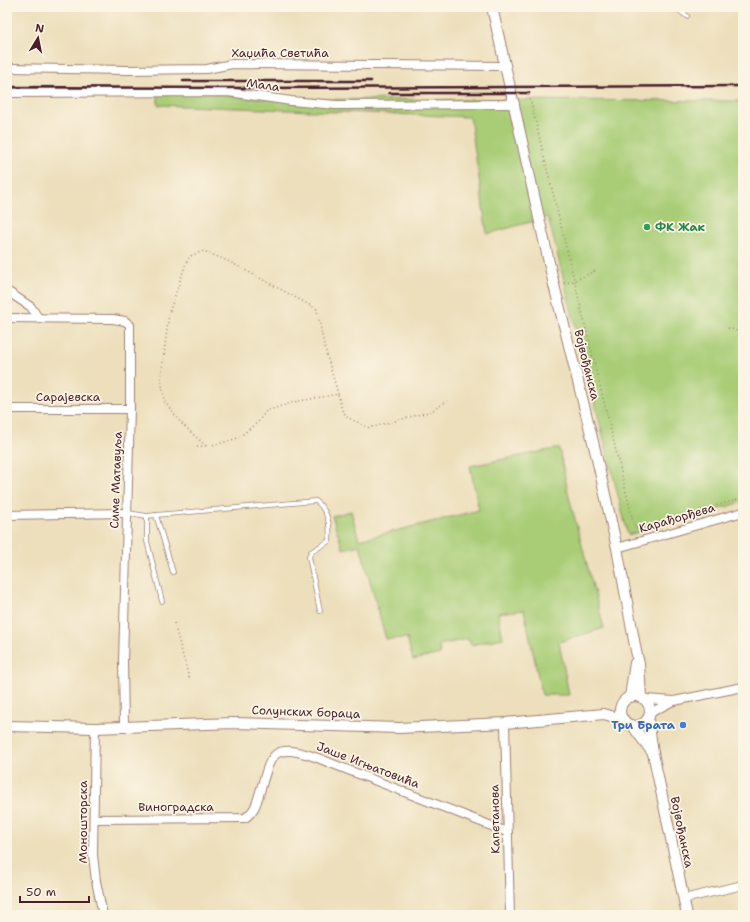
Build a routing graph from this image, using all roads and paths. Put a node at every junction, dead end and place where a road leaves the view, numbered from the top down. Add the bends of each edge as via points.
1 (492, 7) edge
2 (674, 7) edge
3 (687, 16) dead end
4 (506, 66) junction
5 (7, 68) edge
6 (527, 87) dead end
7 (7, 93) edge
8 (515, 104) junction
9 (596, 270) dead end
10 (574, 280) junction
11 (554, 285) junction
12 (7, 291) edge
13 (7, 318) edge
14 (39, 318) junction
15 (728, 328) dead end
16 (743, 332) edge
17 (338, 394) junction
18 (447, 401) dead end
19 (7, 409) edge
20 (130, 409) junction
21 (206, 446) junction
22 (198, 447) dead end
23 (743, 498) edge
24 (743, 512) edge
25 (127, 513) junction
26 (7, 515) edge
27 (156, 515) junction
28 (147, 516) junction
29 (616, 548) junction
30 (173, 572) dead end
31 (162, 601) dead end
32 (320, 611) dead end
33 (174, 623) dead end
34 (636, 651) junction
35 (189, 678) dead end
36 (743, 687) edge
37 (643, 698) junction
38 (626, 700) junction
39 (674, 701) junction
40 (604, 714) junction
41 (649, 716) junction
42 (505, 723) junction
43 (628, 723) junction
44 (7, 726) edge
45 (124, 727) junction
46 (95, 728) junction
47 (653, 753) junction
48 (254, 810) joint
49 (94, 819) junction
50 (507, 832) junction
51 (743, 885) edge
52 (683, 899) junction
53 (103, 915) edge
54 (510, 915) edge
55 (687, 915) edge

1 - 4 street, Војвођанска
2 - 3 lane
4 - 5 street, Хаџића Светића via 232,64 207,69
4 - 8 street, Војвођанска
6 - 10 path
7 - 8 street, Мала via 228,92 336,104
8 - 11 street, Војвођанска
9 - 10 path
10 - 11 path
10 - 23 path via 635,529
11 - 29 street, Војвођанска via 595,450
12 - 14 street via 31,307
13 - 14 street
14 - 20 street, Симе Матавуља via 113,319 128,322
15 - 16 path
17 - 18 path via 342,410 347,417 369,428 432,411
17 - 21 path via 294,402 266,411 258,422 238,438
17 - 21 path via 317,309 230,262 204,251 190,256 169,313 161,379 165,402 181,423
19 - 20 street, Сарајевска
20 - 25 street, Симе Матавуља
21 - 22 path
24 - 29 street, Карађорђева
25 - 26 street
25 - 28 lane
25 - 45 street, Симе Матавуља
27 - 28 lane
27 - 30 lane
27 - 32 lane via 316,501 327,515 330,532 329,541 311,552 309,558
28 - 31 lane via 147,541
29 - 34 street, Војвођанска
33 - 35 path
34 - 37 street, Војвођанска
34 - 38 street, Војвођанска
36 - 39 street
37 - 38 street
37 - 39 street
37 - 41 street via 650,706
38 - 40 street, Солунских бораца
38 - 43 street via 620,711
39 - 41 street
40 - 42 street, Солунских бораца
40 - 43 street, Солунских бораца
41 - 43 street via 641,725
41 - 47 street, Војвођанска
42 - 45 street, Солунских бораца via 399,728 234,723
42 - 50 street, Капетанова
43 - 47 street, Војвођанска
44 - 46 street, Солунских бораца
45 - 46 street, Солунских бораца
46 - 49 street, Моношторска
47 - 52 street, Војвођанска
48 - 49 street, Виноградска via 245,818
48 - 50 street, Јаше Игњатовића via 269,762 282,750 315,757
49 - 53 street, Моношторска via 93,855
50 - 54 street, Капетанова
51 - 52 street
52 - 55 street, Војвођанска

